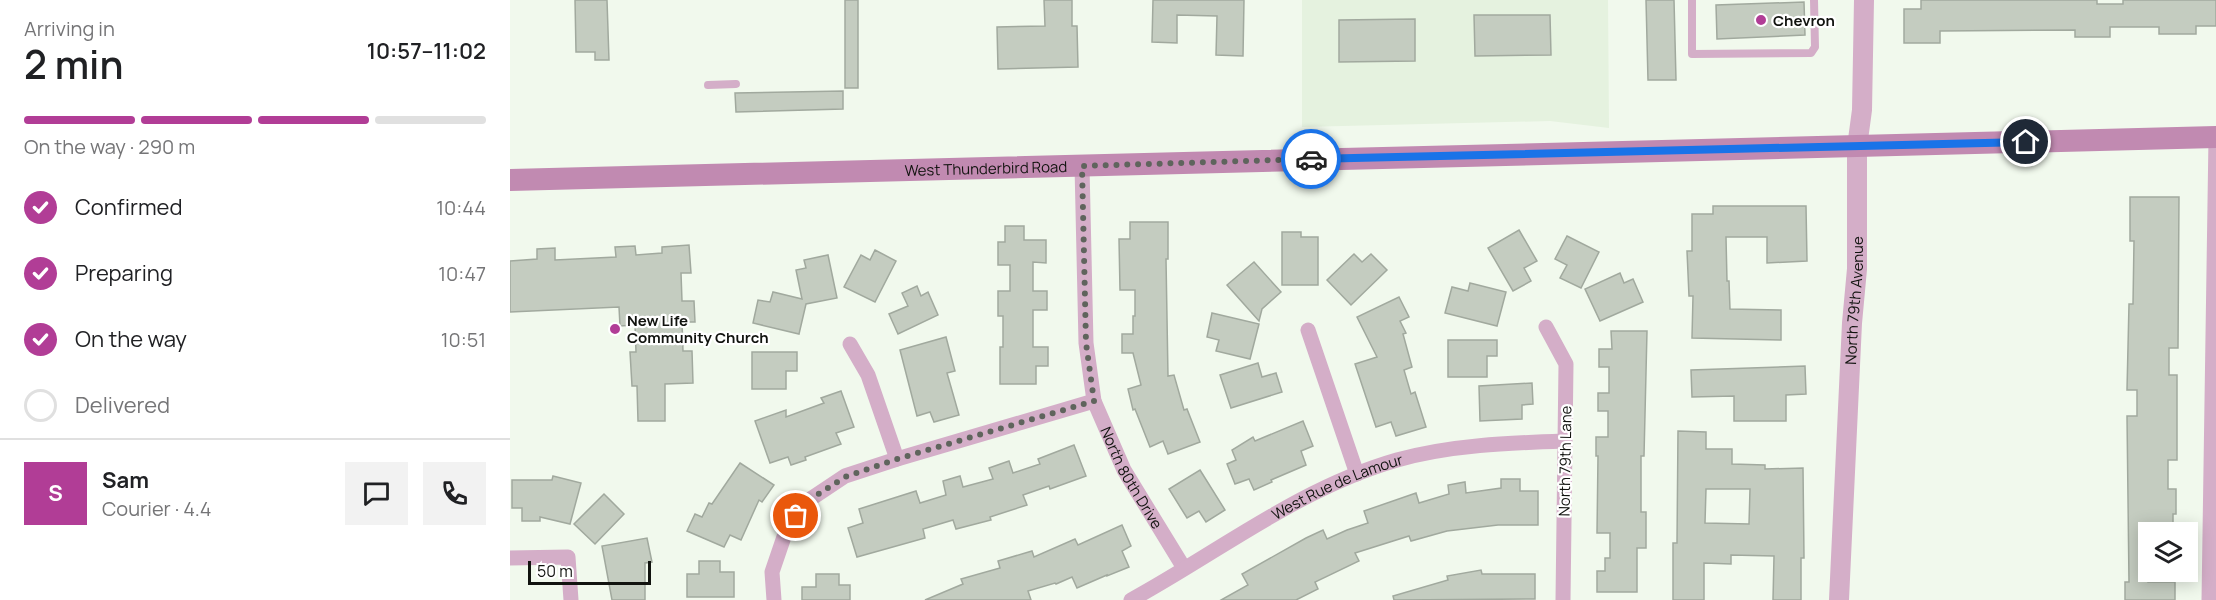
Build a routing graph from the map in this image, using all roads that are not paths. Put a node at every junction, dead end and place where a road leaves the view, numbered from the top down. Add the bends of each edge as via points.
1 (1692, 0) edge
2 (1814, 0) edge
3 (1864, 0) edge
4 (736, 84) dead end
5 (708, 85) dead end
6 (2216, 137) edge
7 (1857, 147) junction
8 (1082, 166) junction
9 (510, 180) edge
10 (2215, 301) edge
11 (1546, 327) dead end
12 (1308, 330) dead end
13 (850, 344) dead end
14 (1094, 401) junction
15 (1564, 441) junction
16 (897, 459) junction
17 (1357, 474) junction
18 (2213, 542) edge
19 (510, 558) edge
20 (1184, 568) junction
21 (571, 600) edge
22 (774, 600) edge
23 (1131, 600) edge
24 (1563, 600) edge
25 (1839, 600) edge
26 (2210, 600) edge

1 - 2 lane via 1692,54 1811,53 1815,47
3 - 7 street, North 79th Avenue via 1862,110
4 - 5 lane
6 - 7 main road, West Thunderbird Road
6 - 10 street
7 - 8 main road, West Thunderbird Road
7 - 25 street, North 79th Avenue via 1857,269
8 - 9 main road, West Thunderbird Road
8 - 14 street, North 80th Drive via 1086,343
10 - 18 street
11 - 15 street, North 79th Lane via 1566,364
12 - 17 street
13 - 16 street via 868,375
14 - 16 street
14 - 20 street, North 80th Drive via 1124,470
15 - 17 street, West Rue de Lamour via 1496,443 1433,451
15 - 24 street, North 79th Lane
16 - 22 street via 845,477 806,502 786,531 772,572
17 - 20 street, West Rue de Lamour via 1268,517
18 - 26 street
19 - 21 street via 568,557
20 - 23 street, West Rue de Lamour

